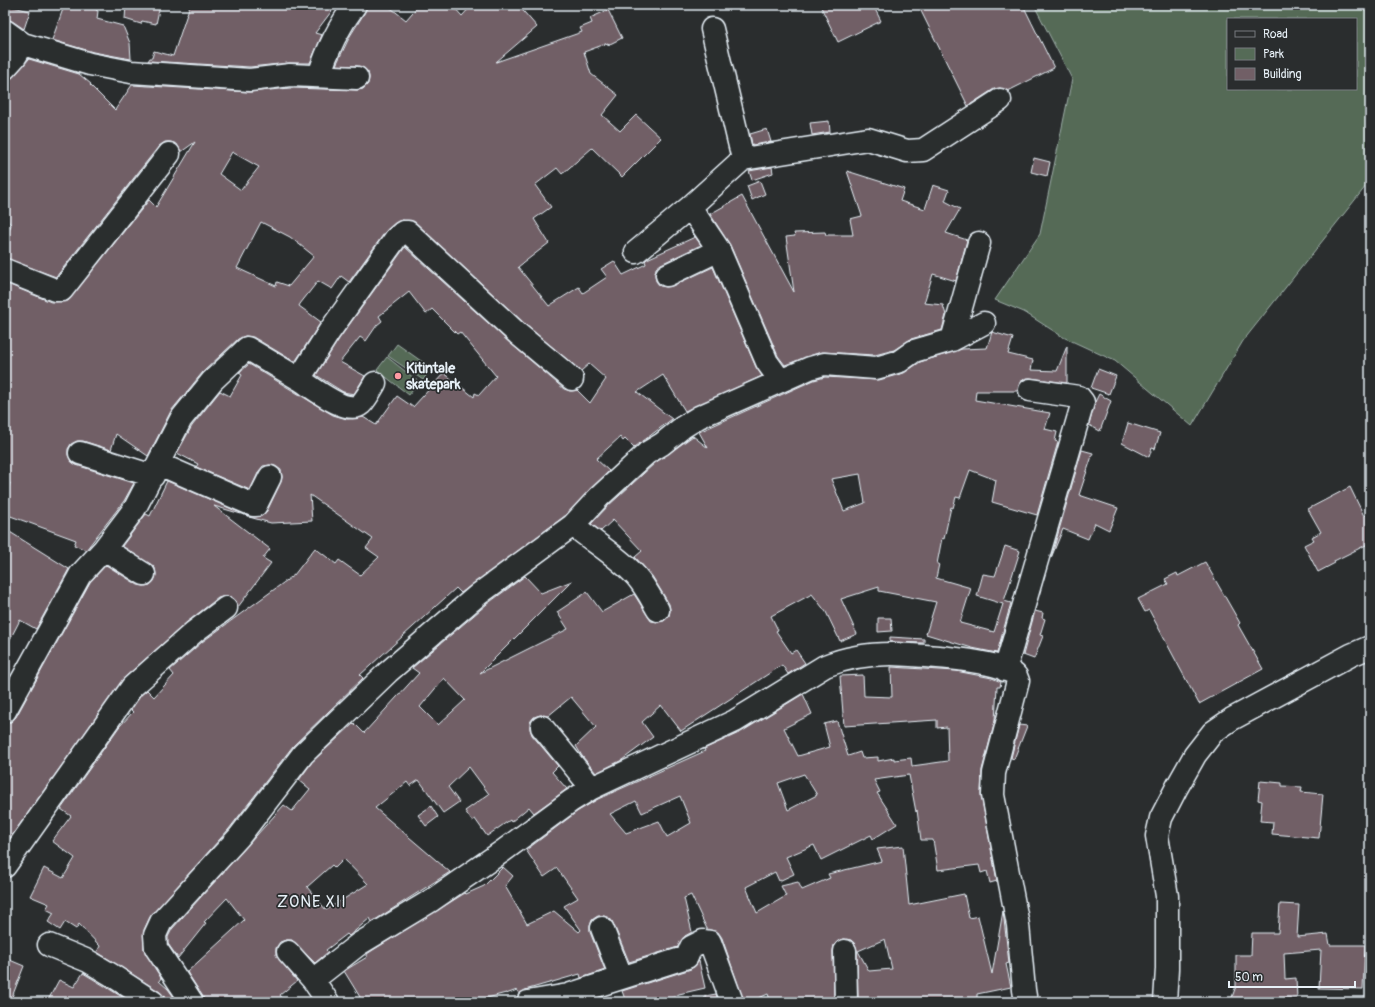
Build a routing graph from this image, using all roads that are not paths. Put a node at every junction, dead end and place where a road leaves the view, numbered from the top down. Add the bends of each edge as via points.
1 (356, 5) edge
2 (712, 29) dead end
3 (5, 31) edge
4 (23, 44) junction
5 (5, 68) edge
6 (319, 76) junction
7 (357, 78) dead end
8 (1000, 100) dead end
9 (169, 154) dead end
10 (743, 159) junction
11 (690, 207) junction
12 (979, 243) dead end
13 (719, 250) junction
14 (636, 252) dead end
15 (5, 270) edge
16 (667, 275) dead end
17 (984, 323) dead end
18 (952, 340) junction
19 (299, 379) junction
20 (572, 379) dead end
21 (780, 380) junction
22 (375, 383) dead end
23 (1030, 390) dead end
24 (80, 453) dead end
25 (156, 470) junction
26 (270, 477) dead end
27 (573, 525) junction
28 (104, 549) junction
29 (144, 574) dead end
30 (226, 608) dead end
31 (658, 610) dead end
32 (1370, 647) edge
33 (1005, 670) junction
34 (5, 711) edge
35 (542, 727) dead end
36 (592, 788) junction
37 (5, 864) edge
38 (602, 928) dead end
39 (49, 944) dead end
40 (845, 951) dead end
41 (288, 952) dead end
42 (620, 977) junction
43 (313, 980) junction
44 (153, 1002) edge
45 (192, 1002) edge
46 (328, 1002) edge
47 (528, 1002) edge
48 (732, 1002) edge
49 (846, 1002) edge
50 (1026, 1002) edge
51 (1165, 1002) edge

1 - 6 street via 347,15 327,52
2 - 10 street
3 - 4 street
4 - 5 street
4 - 6 street via 90,64 130,72 250,80 290,75
6 - 7 street
8 - 10 street via 923,150 915,152 868,139
9 - 15 street via 62,290 54,290
10 - 11 street
11 - 13 street
11 - 14 street
12 - 18 street
13 - 16 street
13 - 21 street via 768,362
17 - 18 street
18 - 21 street via 914,351 900,360 876,368 824,364
19 - 20 street via 396,238 406,231 518,334
19 - 22 street via 336,403 353,407 360,405
19 - 25 street via 252,350 245,349 212,381 181,419
21 - 27 street via 699,417 683,427 647,453
23 - 33 street via 1079,397 1083,402
24 - 25 street
25 - 26 street via 253,506 256,505
25 - 28 street via 136,508
27 - 31 street via 636,575
27 - 45 street via 479,594 388,672 329,727 303,754 239,837 161,922 155,935 156,948
28 - 29 street
28 - 34 street via 80,575
30 - 37 street via 194,632 132,688
32 - 51 street via 1232,719 1213,732 1195,755 1161,818 1157,836 1167,896
33 - 36 street via 972,661 898,655 839,660 815,671 735,721
33 - 50 street via 1015,674 1018,681 994,773 993,795 1018,925
35 - 36 street
36 - 43 street via 432,900 360,944
38 - 42 street
39 - 44 street via 88,961
40 - 49 street
41 - 43 street
42 - 47 street via 568,995
42 - 48 street via 687,957 691,947 710,942
43 - 46 street

